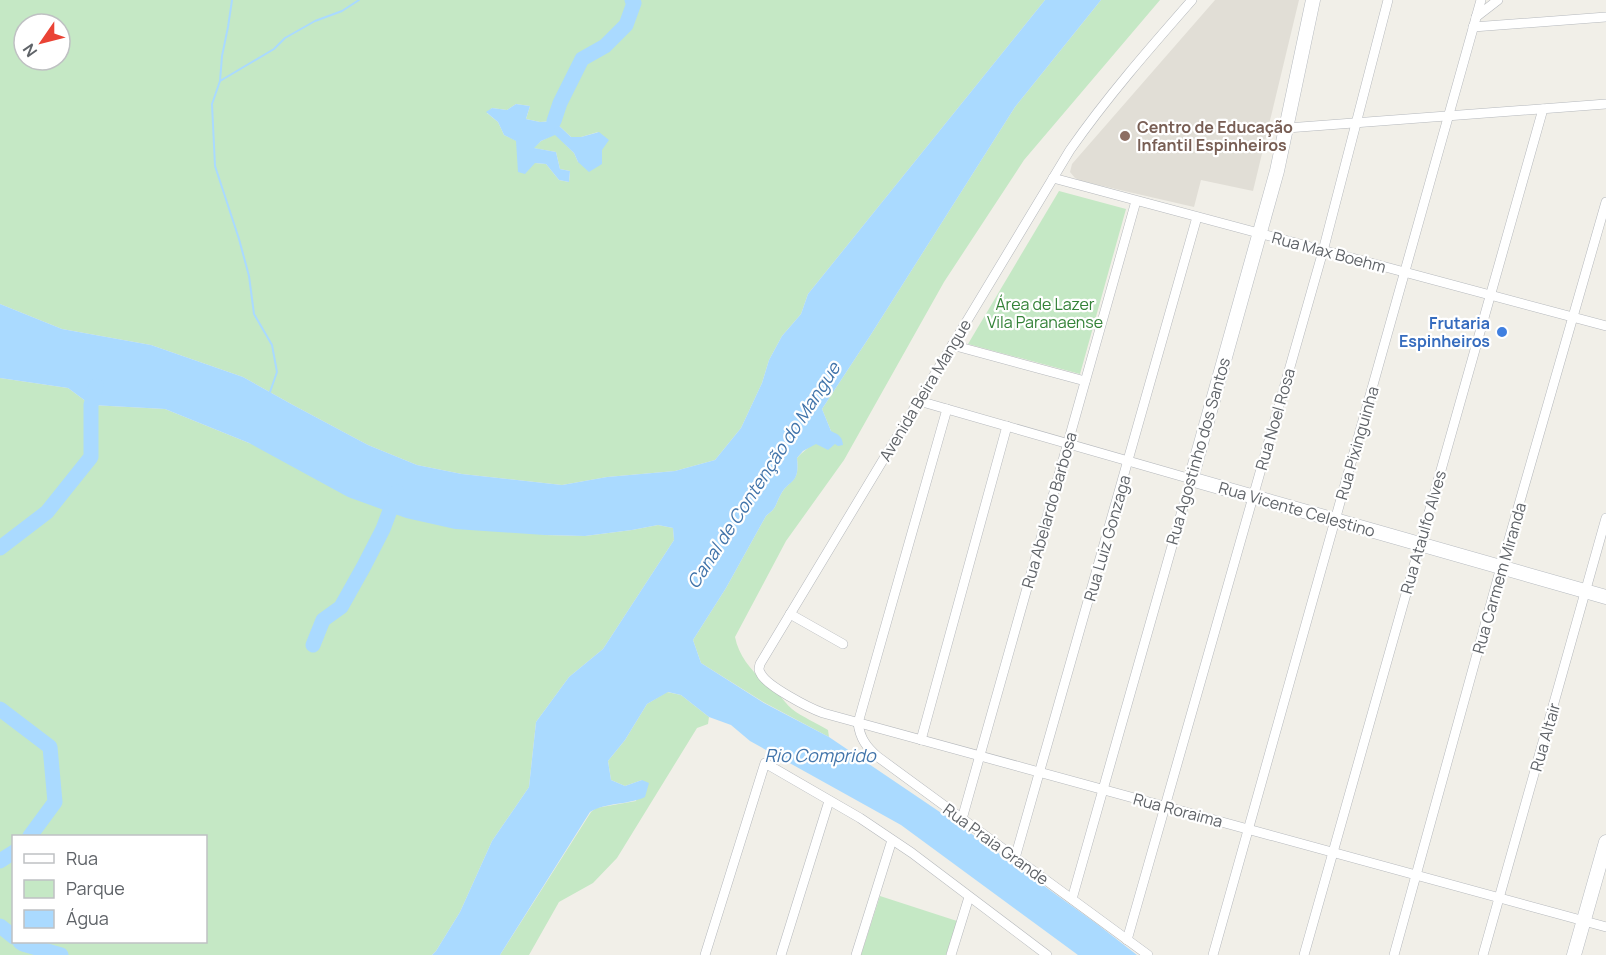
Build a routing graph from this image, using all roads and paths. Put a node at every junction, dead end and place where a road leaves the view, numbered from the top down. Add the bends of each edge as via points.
1 (1192, 0) edge
2 (1313, 0) edge
3 (1388, 0) edge
4 (1481, 0) edge
5 (1498, 0) edge
6 (1606, 17) edge
7 (1475, 22) junction
8 (1606, 104) edge
9 (1542, 109) junction
10 (1448, 116) junction
11 (1356, 123) junction
12 (1287, 129) junction
13 (1053, 178) junction
14 (1136, 201) junction
15 (1606, 202) edge
16 (1197, 217) junction
17 (1260, 234) junction
18 (1323, 251) junction
19 (1404, 273) junction
20 (1490, 295) junction
21 (1574, 318) junction
22 (1606, 326) edge
23 (952, 345) junction
24 (1085, 381) junction
25 (918, 401) junction
26 (947, 409) junction
27 (1007, 426) junction
28 (1068, 444) junction
29 (1128, 461) junction
30 (1191, 479) junction
31 (1253, 496) junction
32 (1606, 518) edge
33 (1335, 520) junction
34 (1420, 544) junction
35 (1502, 567) junction
36 (1586, 591) junction
37 (1606, 597) edge
38 (790, 614) junction
39 (843, 644) dead end
40 (760, 673) joint
41 (858, 723) junction
42 (921, 740) junction
43 (981, 756) junction
44 (1040, 772) junction
45 (1103, 790) junction
46 (829, 801) junction
47 (1165, 807) junction
48 (962, 819) junction
49 (1248, 829) junction
50 (892, 840) junction
51 (1606, 842) edge
52 (1333, 852) junction
53 (1015, 858) junction
54 (1416, 875) junction
55 (969, 897) junction
56 (1500, 898) junction
57 (1072, 899) junction
58 (1584, 921) junction
59 (1606, 927) edge
60 (1127, 940) junction
61 (705, 955) edge
62 (781, 955) edge
63 (856, 955) edge
64 (951, 955) edge
65 (1047, 955) edge
66 (1148, 955) edge
67 (1213, 955) edge
68 (1304, 955) edge
69 (1394, 955) edge
70 (1484, 955) edge
71 (1574, 955) edge

1 - 13 street, Avenida Beira Mangue via 1104,103
2 - 12 street, Rua Agostinho dos Santos
3 - 11 street, Rua Noel Rosa
4 - 7 street, Rua Pixinguinha
5 - 7 street
6 - 7 street
7 - 10 street, Rua Pixinguinha
8 - 9 street
9 - 10 street
9 - 20 street, Rua Ataulfo Alves
10 - 11 street
10 - 19 street, Rua Pixinguinha
11 - 12 street
11 - 18 street, Rua Noel Rosa
12 - 17 street, Rua Agostinho dos Santos
13 - 14 street, Rua Max Boehm
13 - 23 street, Avenida Beira Mangue
14 - 16 street, Rua Max Boehm
14 - 24 street, Rua Abelardo Barbosa
15 - 21 street, Rua Carmem Miranda
16 - 17 street, Rua Max Boehm
16 - 29 street, Rua Luiz Gonzaga
17 - 18 street, Rua Max Boehm
17 - 30 street, Rua Agostinho dos Santos
18 - 19 street, Rua Max Boehm
18 - 31 street, Rua Noel Rosa
19 - 20 street, Rua Max Boehm
19 - 33 street, Rua Pixinguinha
20 - 21 street, Rua Max Boehm
20 - 34 street, Rua Ataulfo Alves
21 - 22 street, Rua Max Boehm
21 - 35 street, Rua Carmem Miranda
23 - 24 street
23 - 25 street, Avenida Beira Mangue
24 - 28 street, Rua Abelardo Barbosa
25 - 26 street, Rua Vicente Celestino
25 - 38 street, Avenida Beira Mangue
26 - 27 street, Rua Vicente Celestino
26 - 41 street
27 - 28 street, Rua Vicente Celestino
27 - 42 street
28 - 29 street, Rua Vicente Celestino
28 - 43 street, Rua Abelardo Barbosa
29 - 30 street, Rua Vicente Celestino
29 - 44 street, Rua Luiz Gonzaga
30 - 31 street, Rua Vicente Celestino
30 - 45 street, Rua Agostinho dos Santos
31 - 33 street, Rua Vicente Celestino
31 - 47 street, Rua Noel Rosa
32 - 36 street, Rua Altair
33 - 34 street, Rua Vicente Celestino
33 - 49 street, Rua Pixinguinha
34 - 35 street, Rua Vicente Celestino
34 - 52 street, Rua Ataulfo Alves
35 - 36 street, Rua Vicente Celestino
35 - 54 street, Rua Carmem Miranda
36 - 37 street, Rua Vicente Celestino
36 - 56 street, Rua Altair
38 - 39 street
38 - 40 street, Avenida Beira Mangue via 760,664
40 - 41 street, Rua Roraima via 805,706
41 - 42 street, Rua Roraima
41 - 48 street, Rua Praia Grande via 862,739 872,752
42 - 43 street, Rua Roraima
43 - 44 street, Rua Roraima
43 - 48 street, Rua Abelardo Barbosa
44 - 45 street, Rua Roraima
44 - 53 street, Rua Luiz Gonzaga
45 - 47 street, Rua Roraima
45 - 57 street, Rua Agostinho dos Santos
46 - 50 street
46 - 61 street via 765,763
46 - 62 street
47 - 49 street, Rua Roraima
47 - 60 street, Rua Noel Rosa
48 - 53 street, Rua Praia Grande
49 - 52 street, Rua Roraima
49 - 67 street, Rua Pixinguinha
50 - 55 street
50 - 63 street
51 - 58 street
52 - 54 street, Rua Roraima
52 - 68 street, Rua Ataulfo Alves
53 - 57 street, Rua Praia Grande
54 - 56 street, Rua Roraima
54 - 69 street, Rua Carmem Miranda
55 - 64 street
55 - 65 street
56 - 58 street, Rua Roraima
56 - 70 street, Rua Altair
57 - 60 street, Rua Praia Grande
58 - 59 street, Rua Roraima
58 - 71 street
60 - 66 street, Rua Praia Grande

